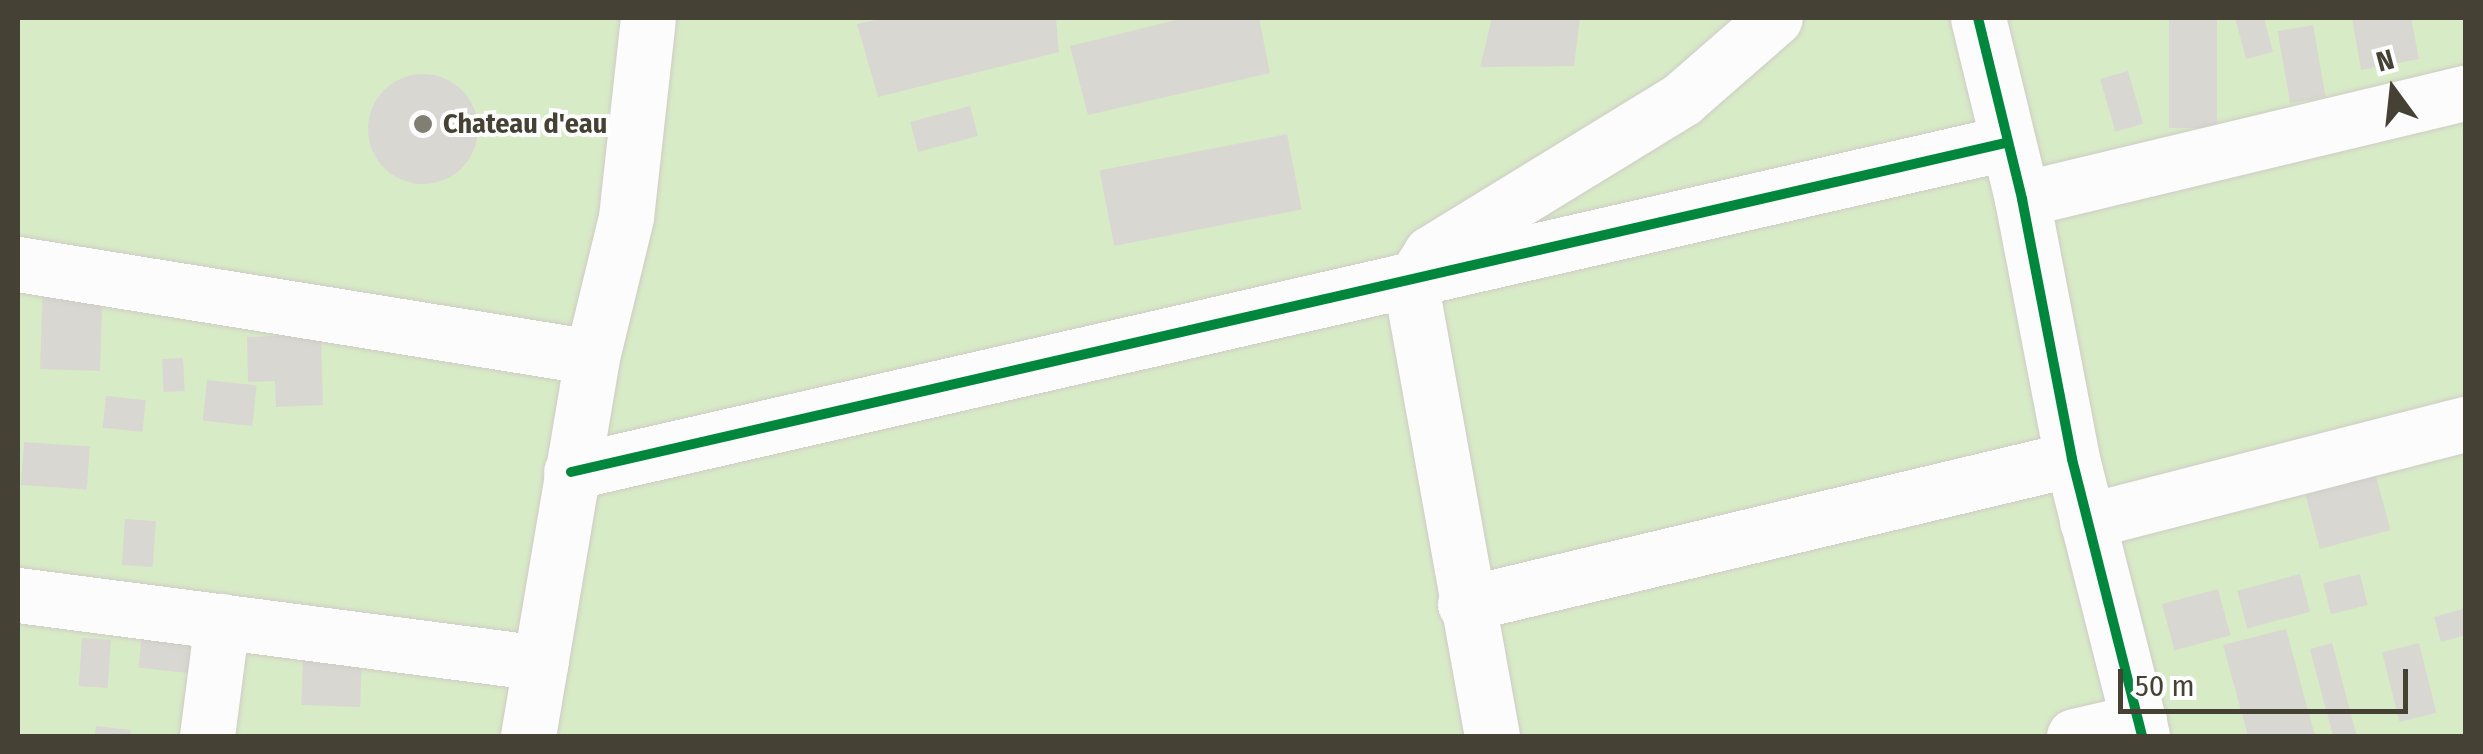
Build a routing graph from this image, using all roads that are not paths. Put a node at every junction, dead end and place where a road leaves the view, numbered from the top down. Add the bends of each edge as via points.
1 (1775, 18) edge
2 (1978, 18) edge
3 (632, 20) edge
4 (2466, 92) edge
5 (2005, 143) junction
6 (2022, 199) junction
7 (18, 264) edge
8 (1411, 284) junction
9 (592, 357) junction
10 (2466, 424) edge
11 (2072, 458) junction
12 (571, 472) junction
13 (2087, 521) junction
14 (18, 595) edge
15 (1465, 604) junction
16 (222, 621) junction
17 (540, 663) junction
18 (2140, 729) edge
19 (207, 736) edge
20 (528, 736) edge
21 (1492, 736) edge
22 (2074, 736) edge

1 - 8 street via 1682,99 1431,252
2 - 5 street
3 - 9 street via 626,217
4 - 6 street
5 - 6 street
5 - 8 street
6 - 11 street
7 - 9 street
8 - 12 street
8 - 15 street
9 - 12 street
10 - 13 street
11 - 13 street
11 - 15 street
12 - 17 street
13 - 18 street
14 - 16 street
15 - 21 street
16 - 17 street
16 - 19 street
17 - 20 street
18 - 22 street

